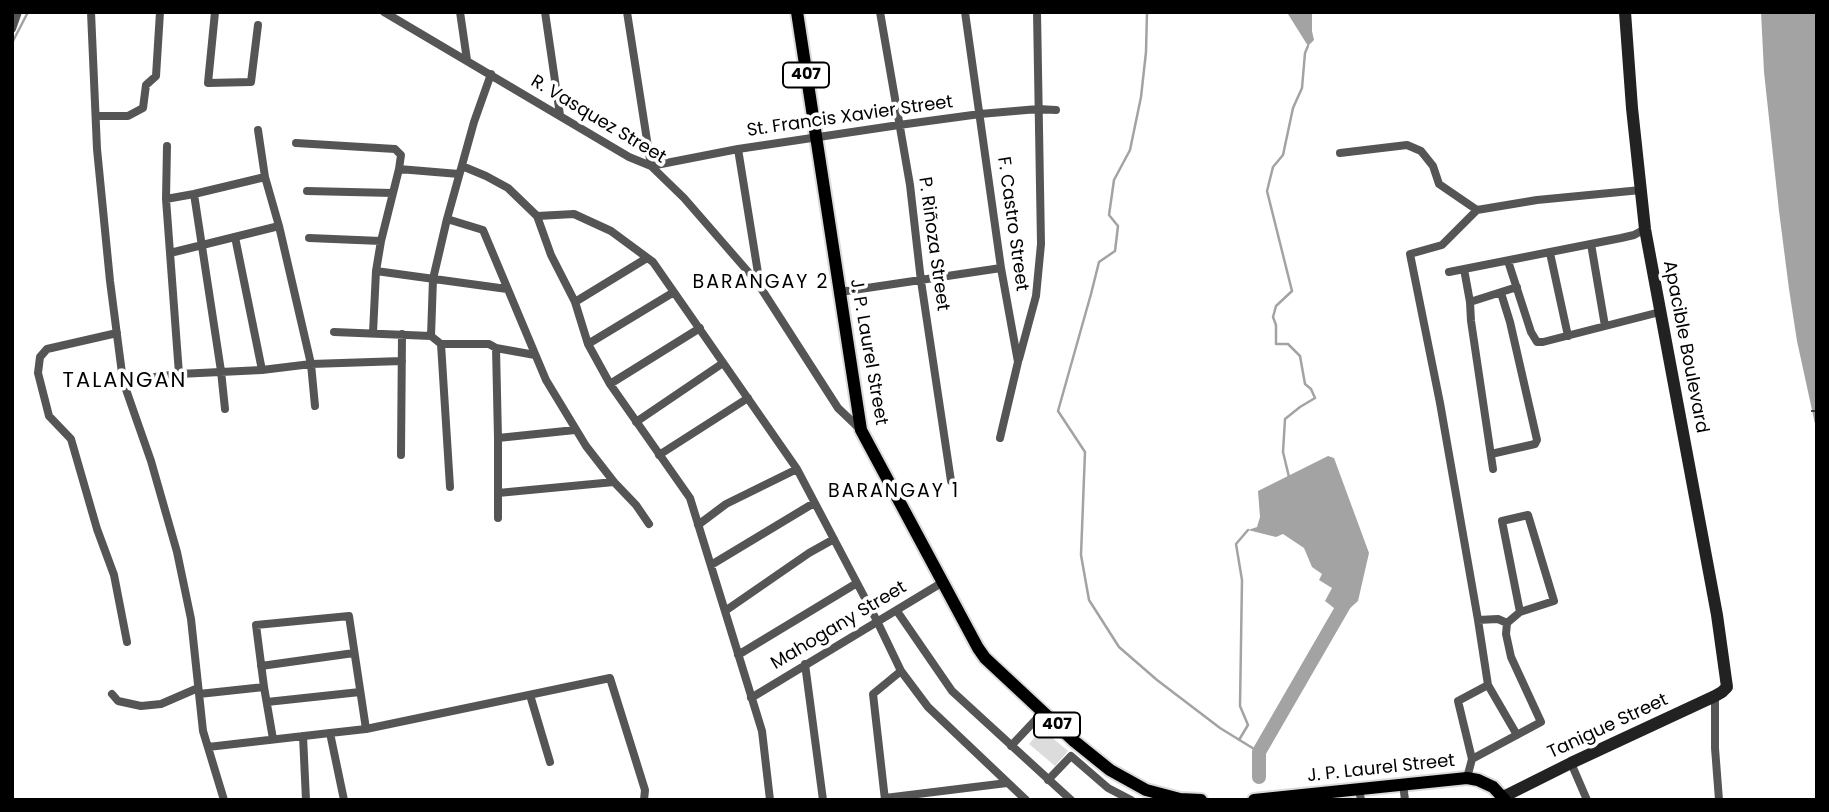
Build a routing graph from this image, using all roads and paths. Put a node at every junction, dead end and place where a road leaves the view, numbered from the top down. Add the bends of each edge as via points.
1 (18, 12) edge
2 (91, 12) edge
3 (160, 12) edge
4 (215, 12) edge
5 (384, 12) edge
6 (460, 12) edge
7 (545, 12) edge
8 (627, 12) edge
9 (797, 12) edge
10 (880, 12) edge
11 (965, 12) edge
12 (1037, 12) edge
13 (1625, 12) edge
14 (258, 25) dead end
15 (12, 29) edge
16 (467, 60) junction
17 (491, 75) junction
18 (1038, 109) junction
19 (1055, 110) dead end
20 (980, 114) junction
21 (559, 115) junction
22 (96, 117) junction
23 (899, 125) junction
24 (258, 130) dead end
25 (816, 137) junction
26 (296, 143) dead end
27 (167, 146) dead end
28 (738, 149) junction
29 (1340, 153) dead end
30 (651, 166) junction
31 (399, 169) junction
32 (461, 170) junction
33 (265, 177) junction
34 (1641, 190) junction
35 (307, 191) dead end
36 (393, 193) junction
37 (194, 194) junction
38 (166, 199) junction
39 (1477, 210) junction
40 (537, 216) junction
41 (447, 219) junction
42 (279, 226) junction
43 (1645, 229) junction
44 (234, 237) junction
45 (309, 238) dead end
46 (381, 241) junction
47 (1591, 244) junction
48 (201, 245) junction
49 (170, 253) junction
50 (1550, 253) junction
51 (647, 258) junction
52 (1508, 261) junction
53 (1001, 268) junction
54 (1464, 269) junction
55 (376, 271) junction
56 (1449, 272) dead end
57 (433, 279) junction
58 (921, 281) junction
59 (757, 282) junction
60 (1517, 287) junction
61 (507, 289) junction
62 (674, 292) junction
63 (840, 292) junction
64 (1501, 293) junction
65 (575, 302) junction
66 (1470, 302) junction
67 (1660, 312) junction
68 (1605, 326) junction
69 (700, 327) junction
70 (334, 332) dead end
71 (117, 333) junction
72 (373, 333) junction
73 (402, 334) junction
74 (431, 336) junction
75 (1568, 336) junction
76 (441, 344) junction
77 (588, 344) junction
78 (496, 348) junction
79 (535, 355) junction
80 (402, 361) junction
81 (1018, 362) junction
82 (723, 363) junction
83 (311, 364) junction
84 (262, 370) junction
85 (221, 371) junction
86 (179, 374) junction
87 (123, 381) junction
88 (610, 384) junction
89 (748, 398) junction
90 (315, 405) dead end
91 (225, 409) dead end
92 (636, 422) junction
93 (575, 430) junction
94 (861, 430) junction
95 (498, 438) junction
96 (1000, 438) dead end
97 (659, 454) junction
98 (1491, 454) junction
99 (401, 455) dead end
100 (796, 469) junction
101 (1493, 469) dead end
102 (951, 481) dead end
103 (614, 482) junction
104 (450, 487) dead end
105 (498, 493) junction
106 (814, 503) junction
107 (498, 518) dead end
108 (649, 524) dead end
109 (698, 526) junction
110 (834, 539) junction
111 (711, 565) junction
112 (943, 582) junction
113 (857, 583) junction
114 (725, 611) junction
115 (1520, 612) junction
116 (899, 614) dead end
117 (1478, 620) junction
118 (877, 621) junction
119 (1507, 623) junction
120 (127, 642) dead end
121 (354, 653) junction
122 (738, 655) junction
123 (805, 664) junction
124 (261, 666) junction
125 (901, 671) junction
126 (1488, 685) junction
127 (264, 687) junction
128 (1727, 687) joint
129 (199, 691) junction
130 (360, 692) junction
131 (112, 694) dead end
132 (530, 695) junction
133 (1715, 696) junction
134 (751, 698) junction
135 (267, 702) junction
136 (1043, 712) junction
137 (366, 729) junction
138 (330, 733) junction
139 (1517, 735) junction
140 (303, 736) junction
141 (273, 739) junction
142 (1012, 746) junction
143 (208, 747) junction
144 (1472, 759) junction
145 (550, 762) dead end
146 (1571, 763) junction
147 (1467, 778) junction
148 (1048, 780) junction
149 (1007, 783) junction
150 (1403, 784) junction
151 (1360, 794) edge
152 (1312, 797) edge
153 (1504, 798) edge
154 (885, 799) edge
155 (1261, 799) edge
156 (224, 800) edge
157 (306, 800) edge
158 (344, 800) edge
159 (644, 800) edge
160 (770, 800) edge
161 (823, 800) edge
162 (1026, 800) edge
163 (1071, 800) edge
164 (1131, 800) edge
165 (1201, 800) edge
166 (1405, 800) edge
167 (1587, 800) edge
168 (1719, 800) edge

1 - 15 street
2 - 22 street
3 - 22 street via 156,76 146,85 143,108 128,116
4 - 14 street via 208,83 251,82
5 - 16 street, R. Vasquez Street
6 - 16 street
7 - 21 street
8 - 30 street
9 - 25 main road, J. P. Laurel Street / 407
10 - 23 street, P. Riñoza Street
11 - 20 street, F. Castro Street
12 - 18 street
13 - 34 street, Apacible Boulevard
16 - 17 street, R. Vasquez Street
17 - 21 street, R. Vasquez Street
17 - 32 street
18 - 19 street, St. Francis Xavier Street
18 - 20 street, St. Francis Xavier Street
18 - 81 street via 1040,273
20 - 23 street, St. Francis Xavier Street
20 - 53 street, F. Castro Street
21 - 30 street, R. Vasquez Street
22 - 71 street
23 - 25 street, St. Francis Xavier Street
23 - 58 street, P. Riñoza Street
24 - 33 street
25 - 28 street, St. Francis Xavier Street
25 - 63 main road, J. P. Laurel Street / 407
26 - 31 street via 395,149 401,155
27 - 38 street
28 - 30 street, St. Francis Xavier Street
28 - 59 street
29 - 39 street via 1407,145 1422,151 1439,184
30 - 59 street, R. Vasquez Street
31 - 32 street
31 - 36 street
32 - 40 street via 508,188
32 - 41 street
33 - 37 street
33 - 42 street
34 - 39 street
34 - 43 street, Apacible Boulevard
35 - 36 street
36 - 46 street
37 - 38 street
37 - 48 street
38 - 49 street
39 - 117 street via 1442,245 1410,254
40 - 51 street via 574,214 611,231
40 - 65 street
41 - 57 street
41 - 61 street via 482,230
42 - 44 street
42 - 83 street
43 - 47 street
43 - 67 street, Apacible Boulevard
44 - 48 street
44 - 84 street
45 - 46 street
46 - 55 street
47 - 50 street
47 - 68 street
48 - 49 street
48 - 85 street
49 - 86 street
50 - 52 street
50 - 75 street
51 - 62 street
51 - 65 street
52 - 54 street
52 - 60 street
53 - 58 street
53 - 81 street, F. Castro Street
54 - 56 street
54 - 66 street
55 - 57 street
55 - 72 street
57 - 61 street
57 - 74 street
58 - 63 street
58 - 102 street, P. Riñoza Street
59 - 94 street, R. Vasquez Street via 838,408
60 - 64 street
60 - 75 street via 1537,342
61 - 79 street
62 - 69 street
62 - 77 street
63 - 94 main road, J. P. Laurel Street / 407
64 - 66 street
64 - 98 street via 1537,440
65 - 77 street
66 - 98 street
67 - 68 street
67 - 128 street, Apacible Boulevard
68 - 75 street
69 - 82 street
69 - 88 street
70 - 72 street
71 - 87 street
71 - 120 street via 47,349 38,373 49,416 71,439 114,575
72 - 73 street
73 - 74 street
73 - 80 street
74 - 76 street
76 - 78 street
76 - 104 street
77 - 88 street
78 - 79 street
78 - 95 street
79 - 93 street
80 - 83 street
80 - 99 street
81 - 96 street, F. Castro Street
82 - 89 street
82 - 92 street
83 - 84 street
83 - 90 street
84 - 85 street
85 - 86 street
85 - 91 street
86 - 87 street
87 - 129 street via 177,552
88 - 92 street
89 - 97 street
89 - 100 street
92 - 97 street
93 - 95 street
93 - 103 street
94 - 112 main road, J. P. Laurel Street / 407
95 - 105 street
97 - 109 street via 690,498
98 - 101 street
100 - 106 street
100 - 109 street via 726,504
103 - 105 street
103 - 108 street
105 - 107 street
106 - 110 street
106 - 111 street
109 - 111 street
110 - 113 street
110 - 114 street
111 - 114 street
112 - 118 street, Mahogany Street
112 - 136 main road, J. P. Laurel Street / 407 via 985,658
113 - 118 street
113 - 122 street
114 - 122 street
115 - 115 street via 1554,601 1528,515 1502,521
115 - 119 street
116 - 142 street via 952,691
117 - 119 street
117 - 126 street
118 - 123 street, Mahogany Street
118 - 125 street
119 - 139 street via 1511,657 1541,722
121 - 124 street
121 - 124 street via 349,616 256,625
121 - 130 street
122 - 134 street
123 - 134 street, Mahogany Street
123 - 161 street
124 - 127 street
125 - 149 street via 928,707
125 - 154 street via 873,694
126 - 139 street
126 - 144 street via 1458,701
127 - 129 street
127 - 135 street
128 - 133 street, Tanigue Street
129 - 131 street via 141,706 118,701
129 - 143 street
130 - 135 street
130 - 137 street
132 - 137 street
132 - 145 street
132 - 159 street via 610,678 645,790
133 - 146 street, Tanigue Street
133 - 168 street
134 - 160 street via 762,731
135 - 141 street
136 - 142 street
136 - 165 main road, J. P. Laurel Street / 407 via 1110,770 1146,790
137 - 138 street
138 - 140 street
138 - 158 street
139 - 144 street
140 - 141 street
140 - 157 street
141 - 143 street
142 - 148 street
143 - 156 street
144 - 147 street
146 - 153 street, Tanigue Street
146 - 167 street
147 - 150 main road, J. P. Laurel Street
147 - 153 main road, J. P. Laurel Street via 1493,787
148 - 163 street
148 - 164 street via 1071,756 1108,788
149 - 154 street
149 - 162 street
150 - 151 main road, J. P. Laurel Street
150 - 166 street
151 - 152 main road, J. P. Laurel Street
152 - 155 main road, J. P. Laurel Street

